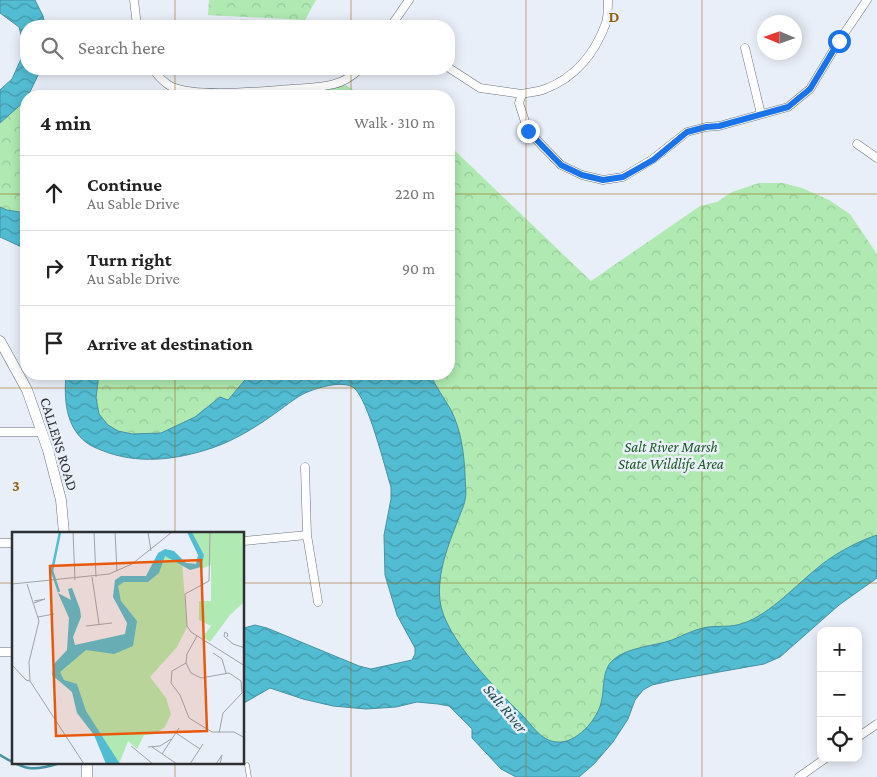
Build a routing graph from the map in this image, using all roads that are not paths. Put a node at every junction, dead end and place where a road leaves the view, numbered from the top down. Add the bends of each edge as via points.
1 (134, 0) edge
2 (409, 0) edge
3 (608, 0) edge
4 (867, 0) edge
5 (136, 20) edge
6 (397, 20) edge
7 (746, 48) dead end
8 (455, 72) edge
9 (157, 75) edge
10 (353, 75) edge
11 (185, 90) edge
12 (279, 90) edge
13 (522, 94) junction
14 (761, 114) junction
15 (856, 144) dead end
16 (877, 158) edge
17 (0, 341) edge
18 (20, 377) edge
19 (21, 380) edge
20 (0, 432) edge
21 (41, 432) junction
22 (305, 467) dead end
23 (64, 532) edge
24 (307, 535) junction
25 (245, 541) edge
26 (318, 602) dead end
27 (877, 724) edge
28 (862, 734) edge
29 (820, 762) edge
30 (247, 766) dead end
31 (249, 777) edge
32 (799, 777) edge

1 - 5 street
2 - 6 street
3 - 13 street via 606,22 595,47 579,69 544,90
4 - 14 street via 810,89 788,107
7 - 14 street
8 - 13 street via 480,88
9 - 11 street via 171,86
10 - 12 street via 333,85
13 - 14 street via 520,103 528,131 561,165 603,180 623,177 653,160 687,132
15 - 16 street
17 - 18 street, CALLENS ROAD
19 - 21 street, CALLENS ROAD
20 - 21 street
21 - 23 street, CALLENS ROAD via 61,500
22 - 24 street
24 - 25 street
24 - 26 street
27 - 28 street
29 - 32 street
30 - 31 lane

